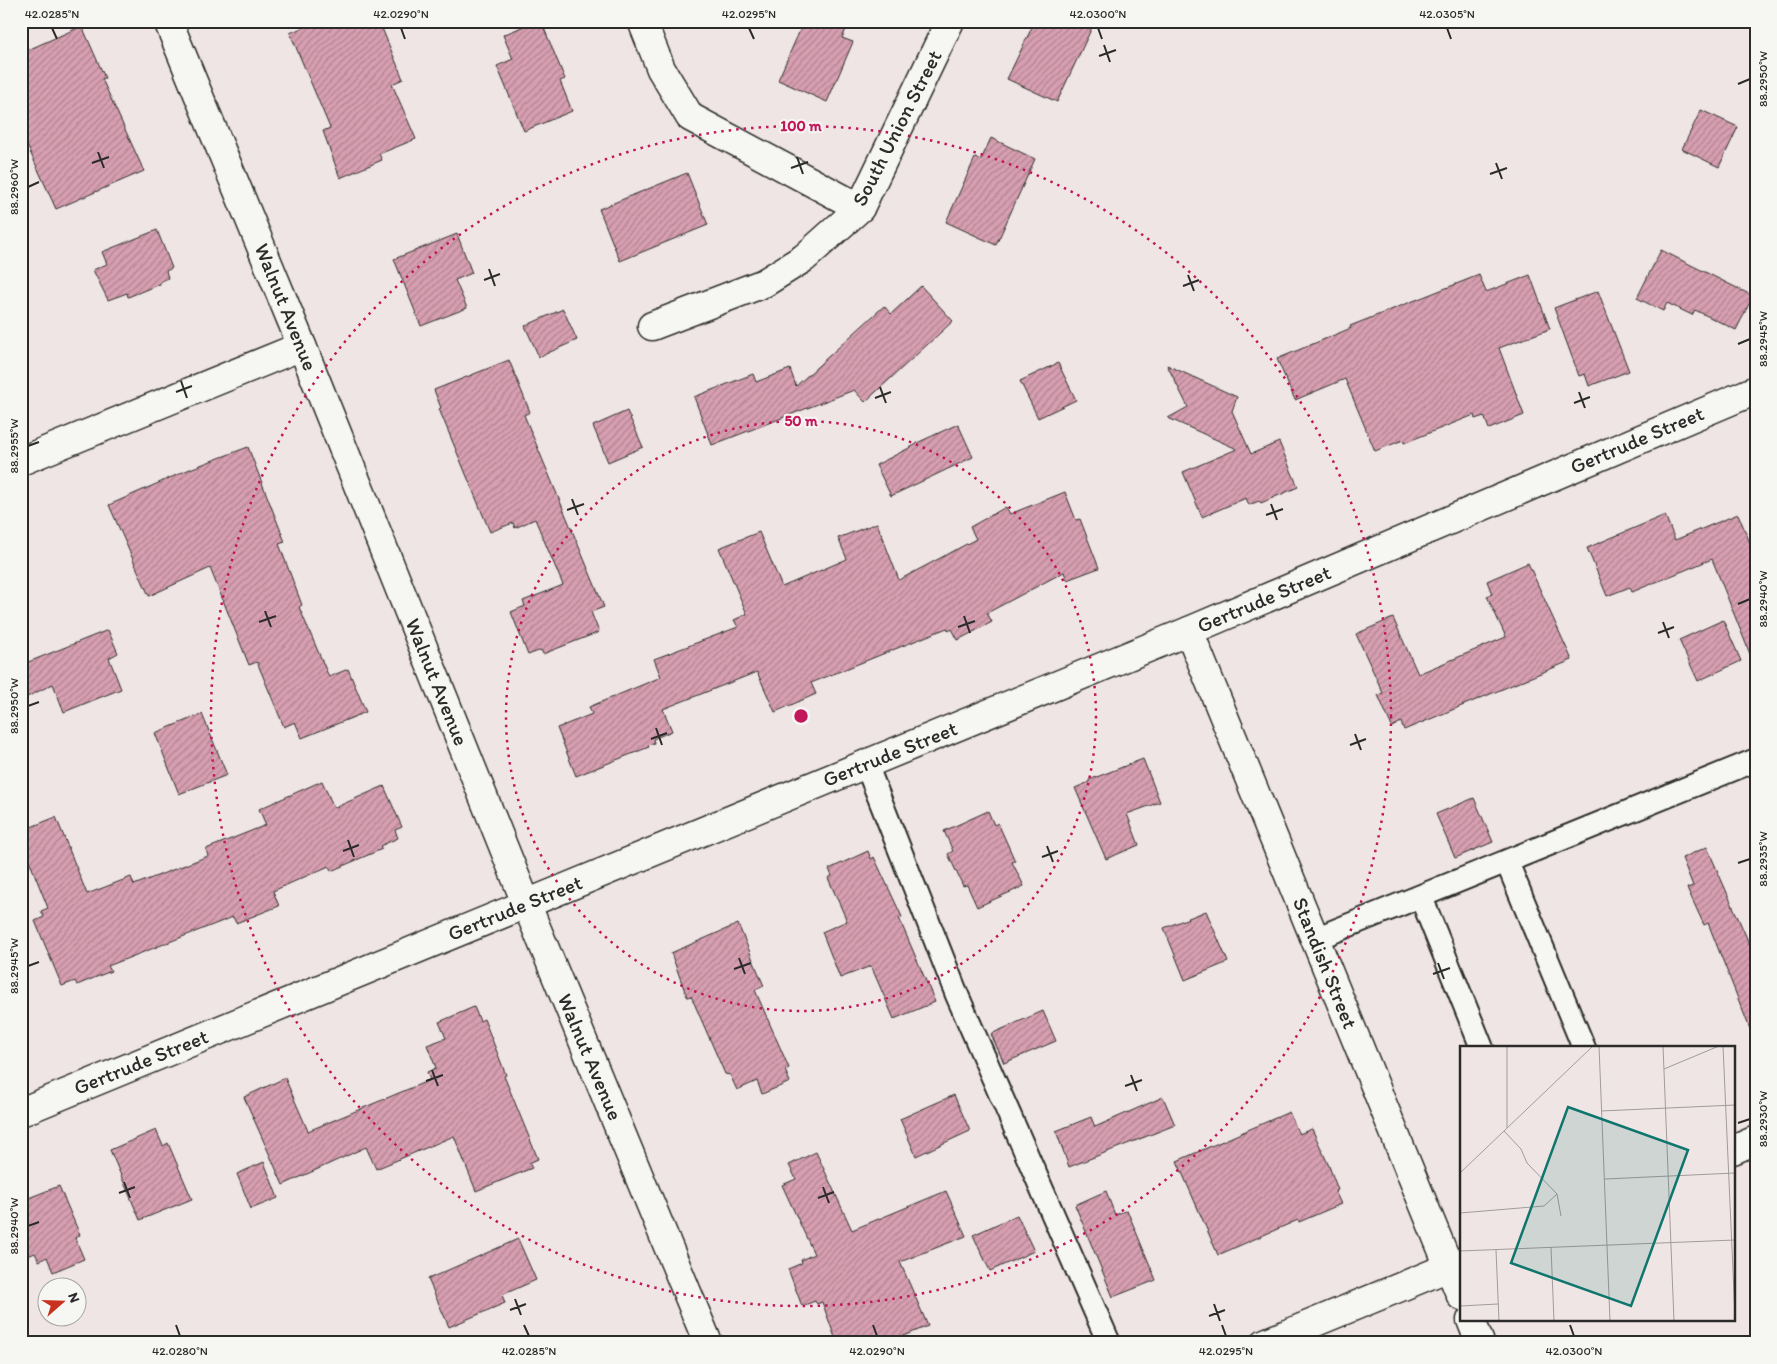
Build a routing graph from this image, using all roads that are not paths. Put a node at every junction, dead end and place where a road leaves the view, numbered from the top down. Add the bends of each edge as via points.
1 (168, 21) edge
2 (642, 21) edge
3 (950, 21) edge
4 (860, 208) junction
5 (652, 326) dead end
6 (302, 346) junction
7 (1756, 390) edge
8 (21, 461) edge
9 (1189, 631) junction
10 (1756, 760) edge
11 (866, 764) junction
12 (1507, 862) junction
13 (1421, 897) junction
14 (526, 903) junction
15 (1315, 939) junction
16 (1481, 1046) edge
17 (1583, 1046) edge
18 (21, 1112) edge
19 (1756, 1140) edge
20 (1734, 1150) edge
21 (1455, 1264) edge
22 (1460, 1291) edge
23 (1472, 1322) edge
24 (708, 1343) edge
25 (1109, 1343) edge
26 (1264, 1343) edge
27 (1480, 1343) edge

1 - 6 street, Walnut Avenue
2 - 4 street via 661,69 690,117
3 - 4 street, South Union Street
4 - 5 street, South Union Street via 804,258 764,283
6 - 8 street
6 - 14 street, Walnut Avenue
7 - 9 street, Gertrude Street
9 - 11 street, Gertrude Street
9 - 15 street, Standish Street
10 - 12 lane
11 - 14 street, Gertrude Street
11 - 25 lane via 957,995
12 - 13 lane
12 - 17 lane
13 - 15 lane
13 - 16 lane
14 - 18 street, Gertrude Street
14 - 24 street, Walnut Avenue
15 - 21 street, Standish Street
19 - 20 street
21 - 22 street, Standish Street
21 - 26 street
23 - 27 street

